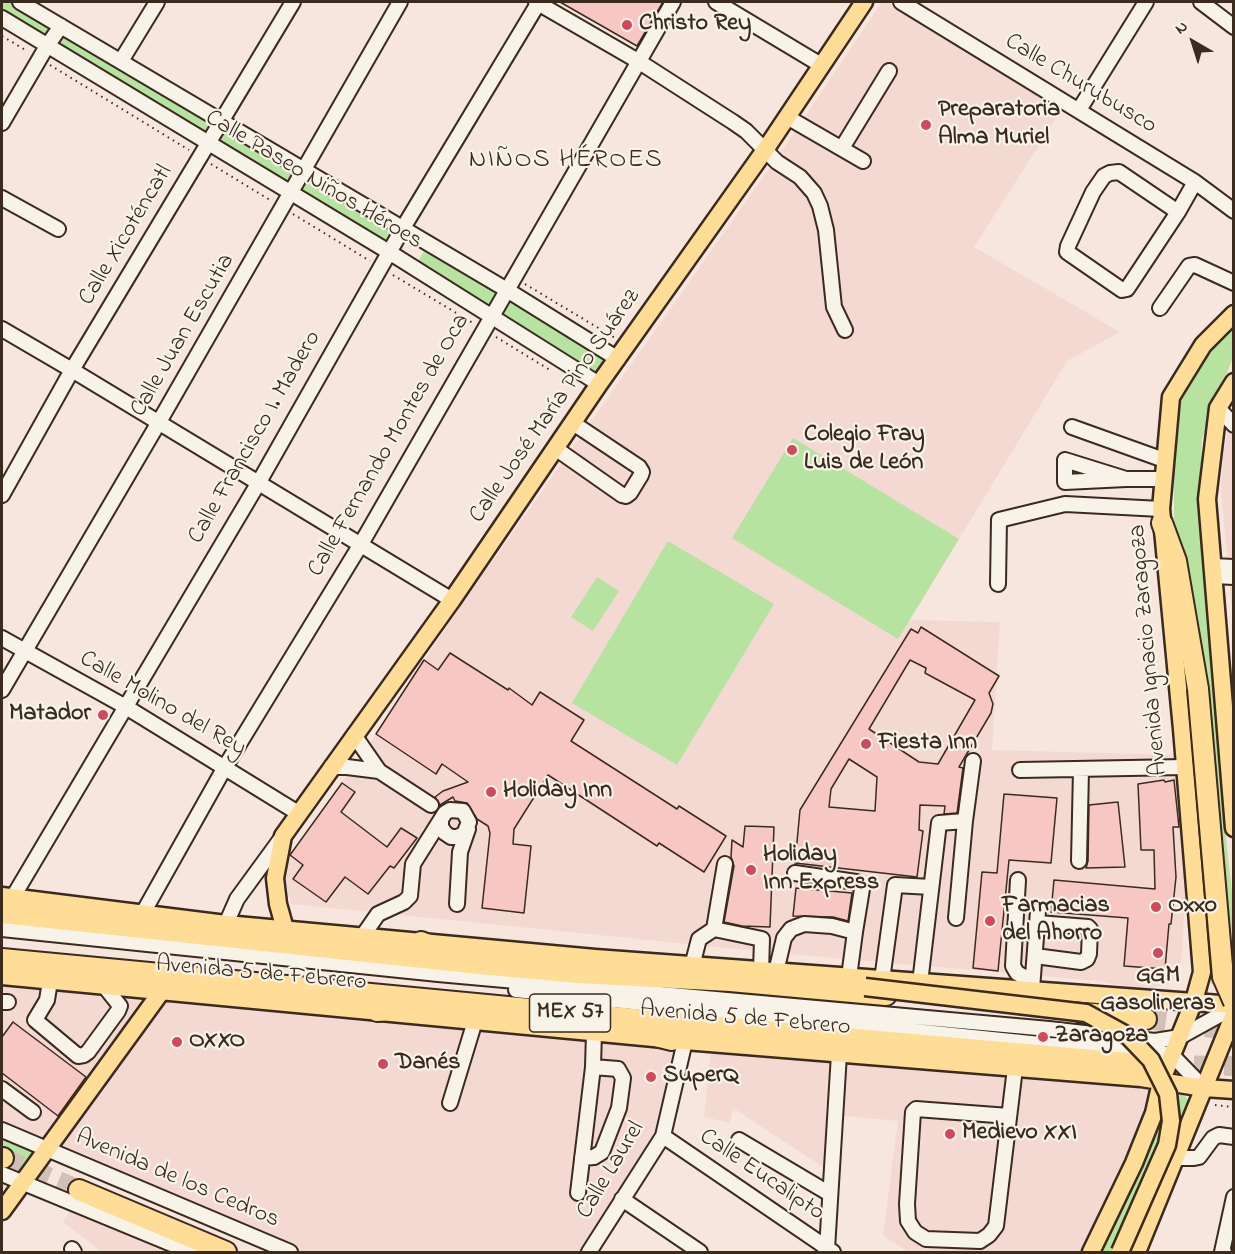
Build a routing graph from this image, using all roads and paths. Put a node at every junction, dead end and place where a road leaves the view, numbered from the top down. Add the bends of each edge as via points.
1 (20, 2) edge
2 (157, 2) edge
3 (293, 2) edge
4 (400, 2) edge
5 (538, 2) edge
6 (673, 2) edge
7 (717, 2) edge
8 (864, 2) edge
9 (901, 2) edge
10 (1146, 2) edge
11 (1201, 2) edge
12 (2, 18) edge
13 (1230, 21) edge
14 (61, 26) junction
15 (2, 36) edge
16 (47, 46) junction
17 (39, 59) junction
18 (638, 61) junction
19 (122, 62) junction
20 (821, 65) junction
21 (889, 71) dead end
22 (1079, 110) junction
23 (787, 117) junction
24 (222, 122) junction
25 (2, 123) edge
26 (209, 143) junction
27 (842, 148) junction
28 (765, 150) junction
29 (201, 157) junction
30 (863, 160) dead end
31 (305, 170) junction
32 (1195, 182) junction
33 (292, 194) junction
34 (2, 198) edge
35 (283, 208) junction
36 (1233, 211) edge
37 (1178, 212) junction
38 (403, 228) junction
39 (58, 229) dead end
40 (389, 252) junction
41 (380, 267) junction
42 (1233, 283) edge
43 (507, 290) junction
44 (1160, 308) dead end
45 (1233, 314) edge
46 (491, 317) junction
47 (484, 330) junction
48 (845, 330) dead end
49 (2, 332) edge
50 (618, 359) junction
51 (72, 370) junction
52 (552, 372) dead end
53 (1233, 382) edge
54 (598, 384) junction
55 (1218, 408) junction
56 (159, 423) junction
57 (573, 423) junction
58 (1233, 425) edge
59 (1072, 427) dead end
60 (555, 448) junction
61 (1164, 460) junction
62 (1126, 479) dead end
63 (1164, 479) junction
64 (259, 482) junction
65 (2, 495) edge
66 (1162, 516) junction
67 (361, 544) junction
68 (1233, 567) edge
69 (1212, 571) junction
70 (1233, 577) edge
71 (998, 584) dead end
72 (452, 600) junction
73 (2, 638) edge
74 (24, 651) junction
75 (2, 690) edge
76 (126, 707) junction
77 (1223, 713) junction
78 (1182, 729) junction
79 (354, 735) junction
80 (973, 761) dead end
81 (225, 767) junction
82 (331, 767) junction
83 (1184, 767) junction
84 (1020, 770) dead end
85 (1081, 770) junction
86 (379, 771) junction
87 (439, 812) junction
88 (298, 813) junction
89 (965, 821) junction
90 (468, 828) junction
91 (1233, 828) edge
92 (283, 836) junction
93 (1079, 861) dead end
94 (724, 864) dead end
95 (795, 873) dead end
96 (1018, 880) dead end
97 (931, 887) junction
98 (6, 898) edge
99 (457, 904) dead end
100 (2, 913) edge
101 (143, 913) junction
102 (956, 918) dead end
103 (226, 924) junction
104 (2, 929) edge
105 (285, 929) junction
106 (714, 929) junction
107 (855, 932) junction
108 (362, 937) junction
109 (2, 938) edge
110 (421, 942) junction
111 (1035, 956) junction
112 (2, 959) edge
113 (640, 962) junction
114 (479, 964) junction
115 (692, 966) junction
116 (774, 972) junction
117 (579, 973) junction
118 (2, 976) edge
119 (849, 977) junction
120 (882, 980) junction
121 (50, 981) junction
122 (920, 982) junction
123 (1032, 986) junction
124 (105, 987) junction
125 (161, 992) junction
126 (1194, 1001) junction
127 (461, 1003) junction
128 (1233, 1006) edge
129 (377, 1011) junction
130 (567, 1013) junction
131 (1233, 1014) edge
132 (1146, 1019) tunnel mouth
133 (475, 1021) junction
134 (594, 1032) junction
135 (1180, 1037) junction
136 (679, 1040) junction
137 (839, 1054) junction
138 (1172, 1055) junction
139 (1138, 1064) dead end
140 (593, 1067) junction
141 (1015, 1068) junction
142 (1161, 1082) junction
143 (2, 1089) edge
144 (1204, 1089) junction
145 (1233, 1090) edge
146 (450, 1103) dead end
147 (33, 1112) dead end
148 (1009, 1116) junction
149 (2, 1130) edge
150 (663, 1136) junction
151 (1233, 1137) edge
152 (739, 1140) dead end
153 (45, 1149) junction
154 (582, 1158) junction
155 (1176, 1158) junction
156 (2, 1163) edge
157 (22, 1182) junction
158 (79, 1191) tunnel mouth
159 (578, 1193) dead end
160 (830, 1194) junction
161 (1233, 1197) edge
162 (622, 1199) junction
163 (2, 1211) edge
164 (828, 1251) edge
165 (191, 1252) edge
166 (226, 1252) edge
167 (290, 1252) edge
168 (589, 1252) edge
169 (700, 1252) edge
170 (1091, 1252) edge
171 (1120, 1252) edge
172 (1137, 1252) edge
173 (1222, 1252) edge

1 - 14 street, Calle Paseo Niños Héroes
2 - 19 street
3 - 24 street, Calle Xicoténcatl
4 - 31 street, Calle Juan Escutia
5 - 18 street
5 - 38 street, Calle Francisco I. Madero
6 - 18 street, Calle Fernando Montes de Oca
7 - 20 street
8 - 20 main road, Calle José María Pino Suárez
9 - 22 street, Calle Churubusco
10 - 22 street
11 - 13 street
12 - 16 street, Calle Paseo Niños Héroes
14 - 16 street
14 - 19 street, Calle Paseo Niños Héroes
15 - 17 path
16 - 17 street
16 - 26 street, Calle Paseo Niños Héroes
17 - 25 street
17 - 29 path
18 - 28 street via 733,122
18 - 43 street, Calle Fernando Montes de Oca
19 - 24 street, Calle Paseo Niños Héroes
20 - 23 main road, Calle José María Pino Suárez
21 - 27 street
22 - 32 street, Calle Churubusco
23 - 27 street
23 - 28 main road, Calle José María Pino Suárez
24 - 26 street, Calle Xicoténcatl
24 - 31 street, Calle Paseo Niños Héroes
26 - 29 street, Calle Xicoténcatl
26 - 33 street, Calle Paseo Niños Héroes
27 - 30 street
28 - 48 street via 800,177 820,206 834,307
28 - 50 main road, Calle José María Pino Suárez
29 - 35 path
29 - 51 street, Calle Xicoténcatl
31 - 33 street, Calle Juan Escutia
31 - 38 street, Calle Paseo Niños Héroes
32 - 36 street, Calle Churubusco
32 - 37 street
33 - 35 street, Calle Juan Escutia
33 - 40 street, Calle Paseo Niños Héroes
34 - 39 street
35 - 41 path
35 - 56 street, Calle Juan Escutia
37 - 37 street via 1127,289 1122,290 1067,252 1093,192 1110,173 1119,172
38 - 40 street, Calle Francisco I. Madero
38 - 43 street, Calle Paseo Niños Héroes
40 - 41 street, Calle Francisco I. Madero
40 - 46 street, Calle Paseo Niños Héroes
41 - 47 path
41 - 64 street, Calle Francisco I. Madero
42 - 44 street via 1195,265 1189,266
43 - 46 street, Calle Fernando Montes de Oca
43 - 50 street, Calle Paseo Niños Héroes
45 - 61 main road, Avenida Ignacio Zaragoza via 1203,345 1171,397
46 - 47 street, Calle Fernando Montes de Oca
46 - 54 street, Calle Paseo Niños Héroes
47 - 52 path
47 - 67 street, Calle Fernando Montes de Oca
49 - 51 street
50 - 54 main road, Calle José María Pino Suárez
51 - 56 street
51 - 65 street, Calle Xicoténcatl
53 - 55 main road
54 - 57 main road, Calle José María Pino Suárez
55 - 58 street
55 - 69 main road via 1207,499
56 - 64 street
56 - 74 street, Calle Juan Escutia
57 - 60 main road, Calle José María Pino Suárez
57 - 60 street via 639,467 641,475 630,493 622,495
59 - 61 street
60 - 72 main road, Calle José María Pino Suárez
61 - 63 main road, Avenida Ignacio Zaragoza
62 - 63 street
63 - 66 main road, Avenida Ignacio Zaragoza
64 - 67 street
64 - 76 street, Calle Francisco I. Madero
66 - 71 street via 1065,504 999,520
66 - 78 main road, Avenida Ignacio Zaragoza
66 - 128 highway, bridge via 1176,561 1193,649 1223,977
67 - 72 street
67 - 81 street, Calle Fernando Montes de Oca
68 - 69 street
69 - 70 street
69 - 77 main road
72 - 79 main road, Calle José María Pino Suárez
73 - 74 street, Calle Molino del Rey
74 - 75 street, Calle Juan Escutia
74 - 76 street, Calle Molino del Rey
76 - 81 street, Calle Molino del Rey
76 - 98 street, Calle Francisco I. Madero
77 - 78 main road via 1222,738 1210,751 1196,751
77 - 91 main road
78 - 83 main road, Avenida Ignacio Zaragoza
79 - 82 main road, Calle José María Pino Suárez
79 - 86 street
80 - 89 street
81 - 88 street, Calle Molino del Rey
81 - 101 street, Calle Fernando Montes de Oca
82 - 86 street
82 - 88 main road, Calle José María Pino Suárez
83 - 85 street
83 - 126 main road, Avenida Ignacio Zaragoza via 1202,972
84 - 85 street
85 - 93 street
86 - 87 street
87 - 90 street via 463,811
87 - 90 street via 441,827 451,837 464,834
87 - 108 street via 413,864 410,896 378,915
88 - 92 main road, Calle José María Pino Suárez
89 - 97 street via 939,823
89 - 102 street
90 - 99 street via 460,852
92 - 103 street, Calle José María Pino Suárez via 237,899
92 - 105 main road, Calle José María Pino Suárez via 275,878
94 - 106 street
95 - 107 street via 860,885
96 - 123 street via 1013,966
97 - 120 street via 895,885
97 - 122 street
98 - 101 main road, Avenida 5 de Febrero
98 - 105 main road via 221,928
100 - 114 highway, Avenida 5 de Febrero / MEX 57
101 - 103 main road, Avenida 5 de Febrero
103 - 105 main road, Avenida 5 de Febrero
104 - 135 street via 1155,1041
105 - 108 main road, Avenida 5 de Febrero
106 - 115 street via 699,939
106 - 116 street via 762,939
107 - 116 street via 804,924 791,929 784,938
107 - 119 street
108 - 110 main road, Avenida 5 de Febrero
109 - 138 street
110 - 113 main road, Avenida 5 de Febrero
110 - 114 highway
111 - 111 street via 1081,962 1089,954 1090,929 1038,917
111 - 123 street
112 - 127 highway, Avenida 5 de Febrero / MEX 57
113 - 115 main road, Avenida 5 de Febrero
113 - 117 highway
114 - 117 highway, Avenida 5 de Febrero / MEX 57
115 - 116 main road, Avenida 5 de Febrero
116 - 119 main road, Avenida 5 de Febrero
116 - 171 main road, bridge via 865,987 1086,1013 1128,1036 1150,1060 1168,1094 1171,1120 1167,1145
117 - 132 highway, Avenida 5 de Febrero / MEX 57 via 730,981
118 - 121 main road, Avenida 5 de Febrero
119 - 120 main road, Avenida 5 de Febrero
120 - 122 main road, Avenida 5 de Febrero
121 - 124 main road, Avenida 5 de Febrero
121 - 124 street via 47,1000 35,1020 78,1056 88,1052 120,1006
122 - 123 main road, Avenida 5 de Febrero
123 - 126 main road, Avenida 5 de Febrero
124 - 125 main road, Avenida 5 de Febrero
125 - 129 main road, Avenida 5 de Febrero
125 - 153 main road
126 - 128 main road, Avenida 5 de Febrero
126 - 135 main road, Avenida Ignacio Zaragoza
127 - 129 highway
127 - 130 highway, Avenida 5 de Febrero / MEX 57
128 - 135 street
128 - 138 street
129 - 133 main road, Avenida 5 de Febrero
130 - 136 highway
130 - 139 highway, Avenida 5 de Febrero / MEX 57
131 - 144 main road
133 - 134 main road, Avenida 5 de Febrero
133 - 146 street
134 - 136 main road, Avenida 5 de Febrero
134 - 140 street
135 - 138 main road, Avenida Ignacio Zaragoza
136 - 137 main road, Avenida 5 de Febrero
136 - 150 street, Calle Laurel
137 - 141 main road, Avenida 5 de Febrero
137 - 160 street
138 - 142 main road, Avenida Ignacio Zaragoza
138 - 144 street
140 - 154 street
140 - 154 street via 618,1069 623,1078 619,1108 602,1152
141 - 142 main road, Avenida 5 de Febrero
141 - 148 street
142 - 144 main road, Avenida 5 de Febrero
142 - 170 main road, Avenida Ignacio Zaragoza via 1150,1123
143 - 147 street
144 - 145 main road, Avenida 5 de Febrero
144 - 155 main road
148 - 148 street via 996,1226 989,1235 980,1240 949,1241 926,1239 915,1232 908,1221 907,1204 916,1108
149 - 153 street, Avenida de los Cedros
150 - 162 street, Calle Laurel
150 - 164 street, Calle Eucalipto
151 - 155 street via 1219,1135 1199,1156
152 - 160 street
153 - 157 main road
153 - 167 street, Avenida de los Cedros
154 - 159 street
155 - 172 main road
156 - 157 street
157 - 163 main road
157 - 165 street
158 - 166 highway
160 - 164 street
161 - 173 street
162 - 168 street, Calle Laurel
162 - 169 street

